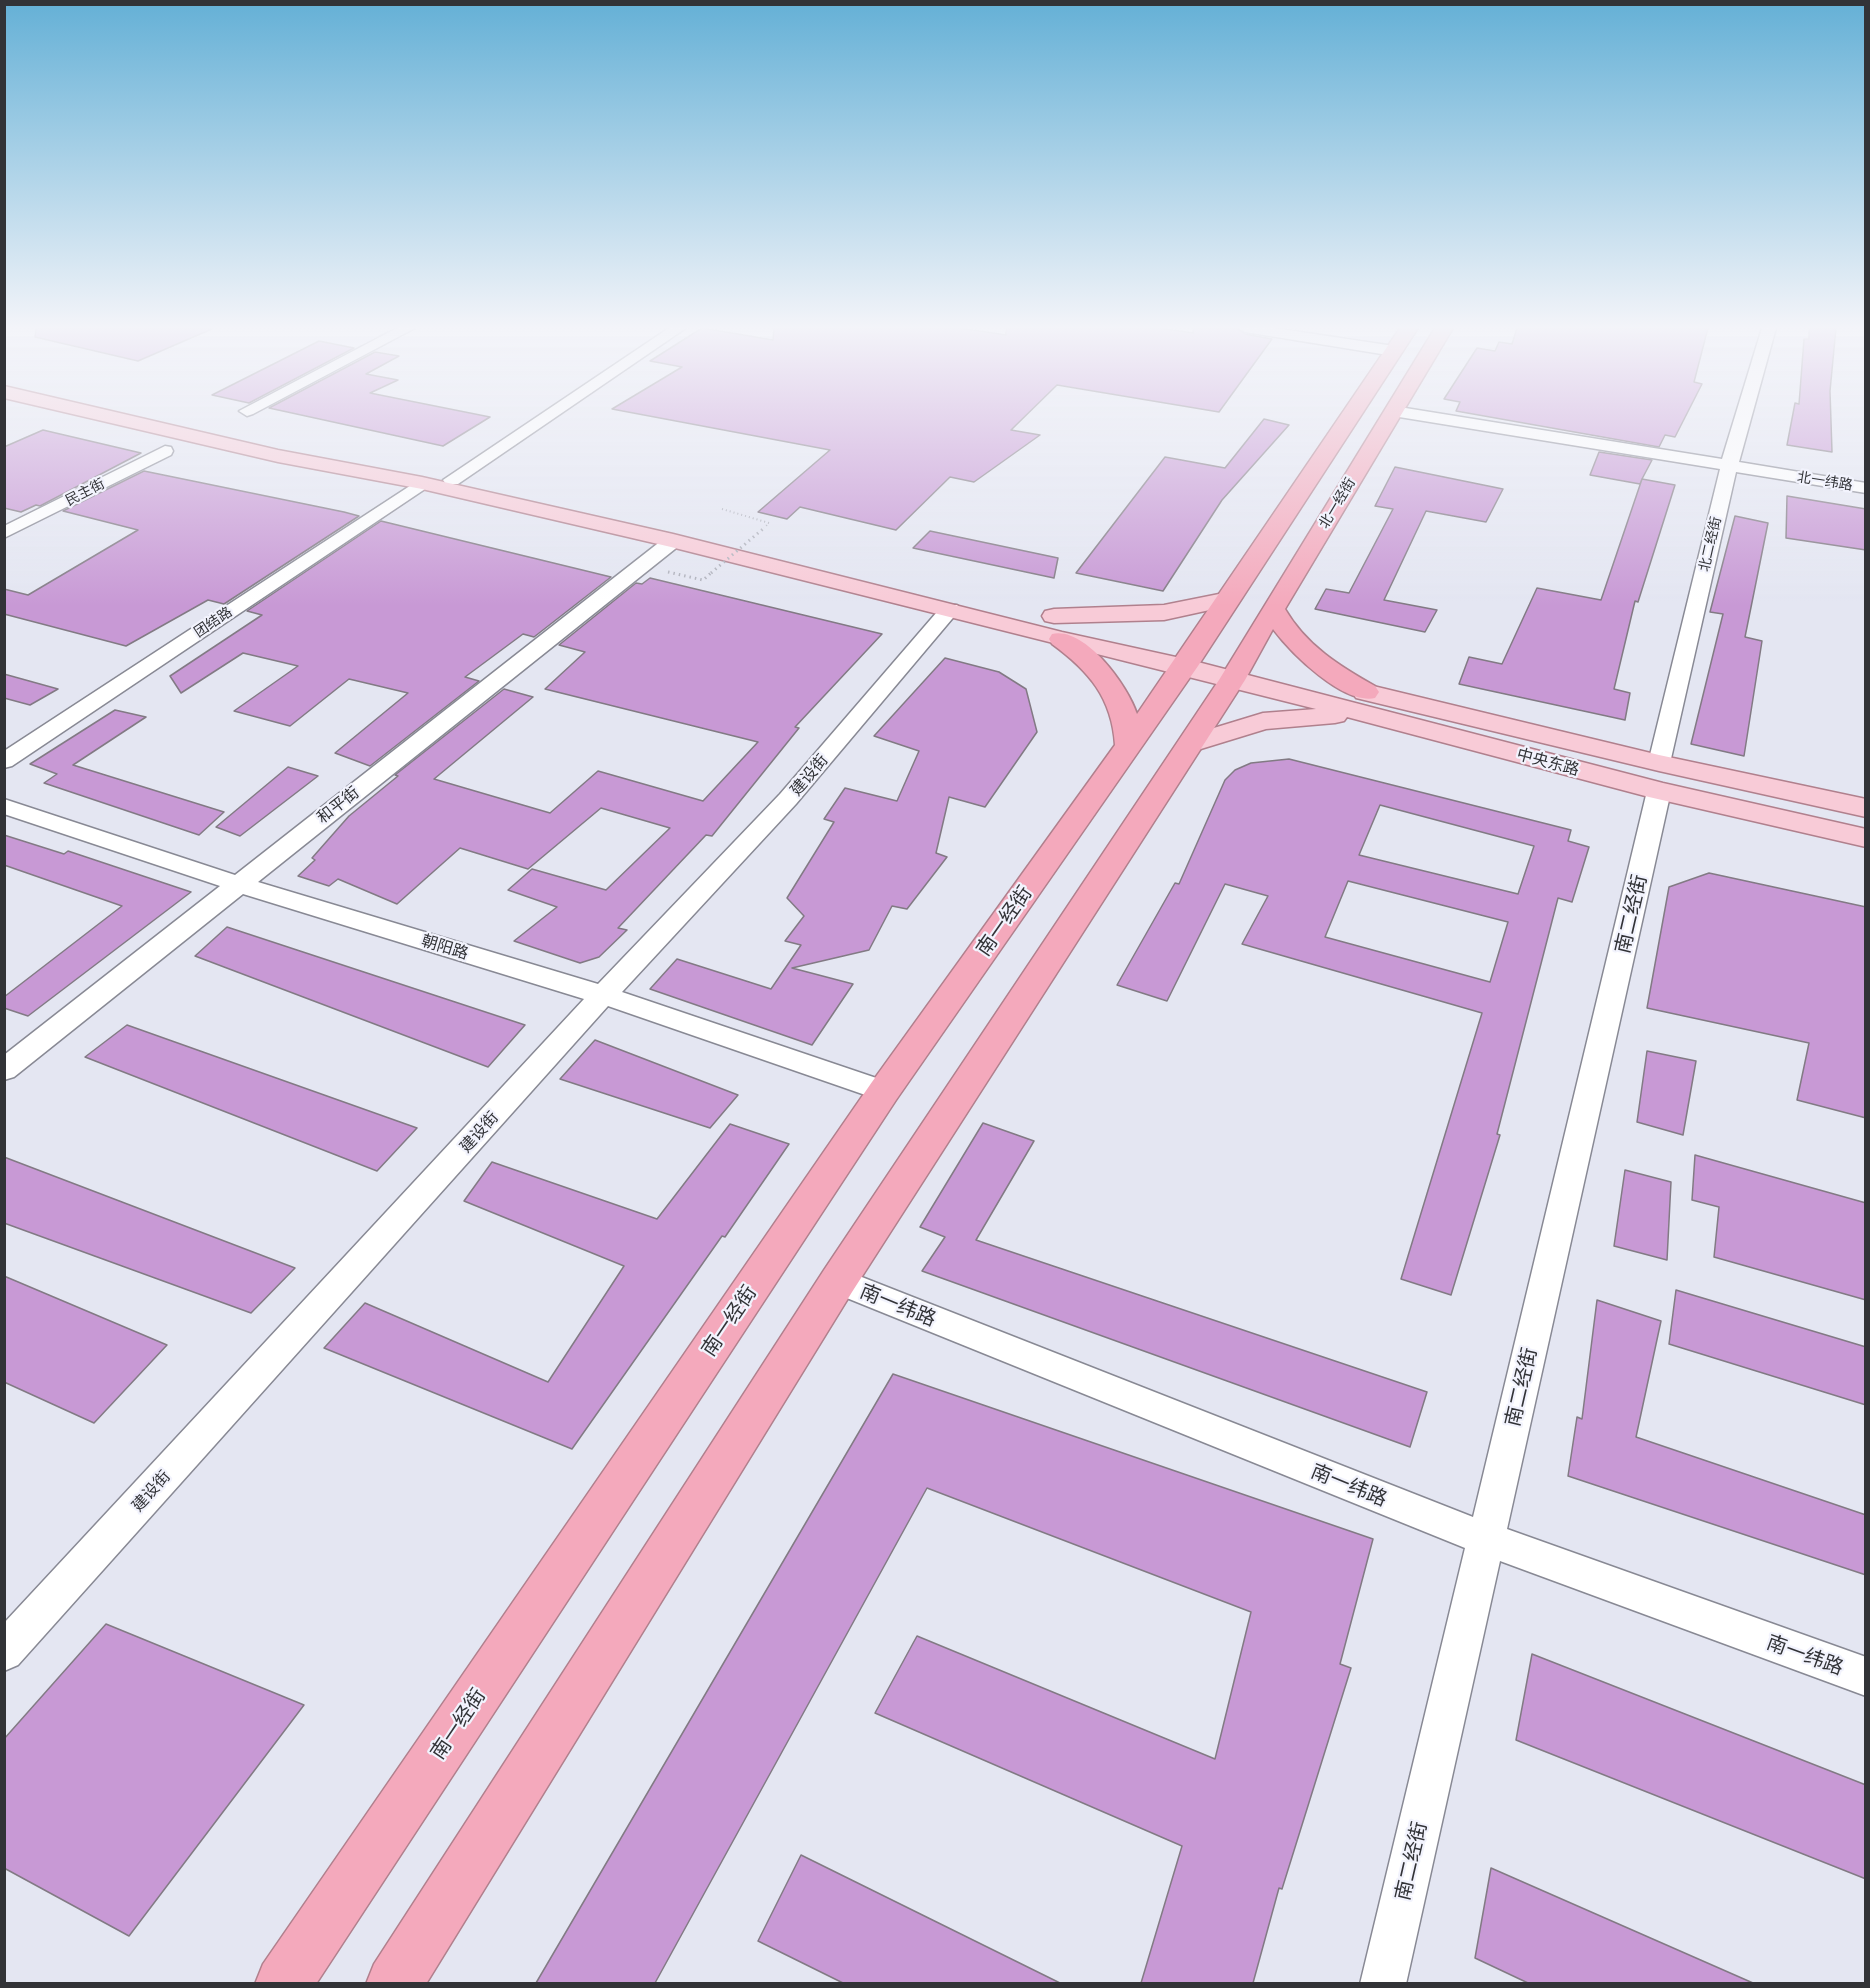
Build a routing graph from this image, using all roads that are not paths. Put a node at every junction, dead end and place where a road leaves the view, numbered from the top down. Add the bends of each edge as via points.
1 (127, 421) edge
2 (195, 421) edge
3 (540, 421) edge
4 (1348, 421) edge
5 (1387, 421) edge
6 (1453, 421) edge
7 (1742, 421) edge
8 (165, 451) dead end
9 (1729, 466) junction
10 (452, 480) junction
11 (423, 483) junction
12 (1866, 488) edge
13 (4, 533) edge
14 (673, 541) junction
15 (1229, 599) junction
16 (950, 609) junction
17 (1273, 609) junction
18 (1057, 627) junction
19 (1191, 657) junction
20 (1237, 671) junction
21 (1365, 703) junction
22 (1191, 744) junction
23 (1129, 745) junction
24 (4, 761) edge
25 (1659, 777) junction
26 (4, 806) edge
27 (1866, 808) edge
28 (1866, 838) edge
29 (238, 884) junction
30 (603, 995) junction
31 (4, 1070) edge
32 (884, 1091) junction
33 (838, 1281) junction
34 (1486, 1539) junction
35 (4, 1652) edge
36 (1866, 1677) edge
37 (283, 1983) edge
38 (394, 1983) edge
39 (1383, 1983) edge

1 - 11 main road via 278,456
2 - 10 main road
3 - 10 street
4 - 15 highway
5 - 17 highway, 北一经街
6 - 9 street, 北一纬路
7 - 9 street, 北二经街
8 - 13 street, 民主街
9 - 12 street, 北一纬路
9 - 25 street, 北二经街
10 - 18 main road
11 - 14 main road
11 - 24 street, 团结路
14 - 16 main road
14 - 29 street, 和平街
15 - 18 main road via 1201,608
15 - 19 highway
16 - 18 main road
16 - 30 street, 建设街 via 788,800
17 - 20 highway, 北一经街
17 - 21 highway via 1298,647
18 - 19 main road, 中央东路
18 - 23 highway via 1116,692 1129,728
19 - 20 main road, 中央东路
19 - 23 highway, 南一经街
20 - 21 main road, 中央东路
20 - 22 highway
21 - 22 main road via 1263,721
21 - 25 main road, 中央东路
22 - 33 highway
23 - 32 highway, 南一经街
25 - 27 main road, 中央东路
25 - 28 main road, 中央东路
25 - 34 street, 南二经街
26 - 29 street, 朝阳路
29 - 30 street, 朝阳路
29 - 31 street, 和平街
30 - 32 street, 朝阳路
30 - 35 street, 建设街
32 - 37 highway, 南一经街
33 - 34 street, 南一纬路
33 - 38 highway
34 - 36 street, 南一纬路
34 - 39 street, 南二经街

